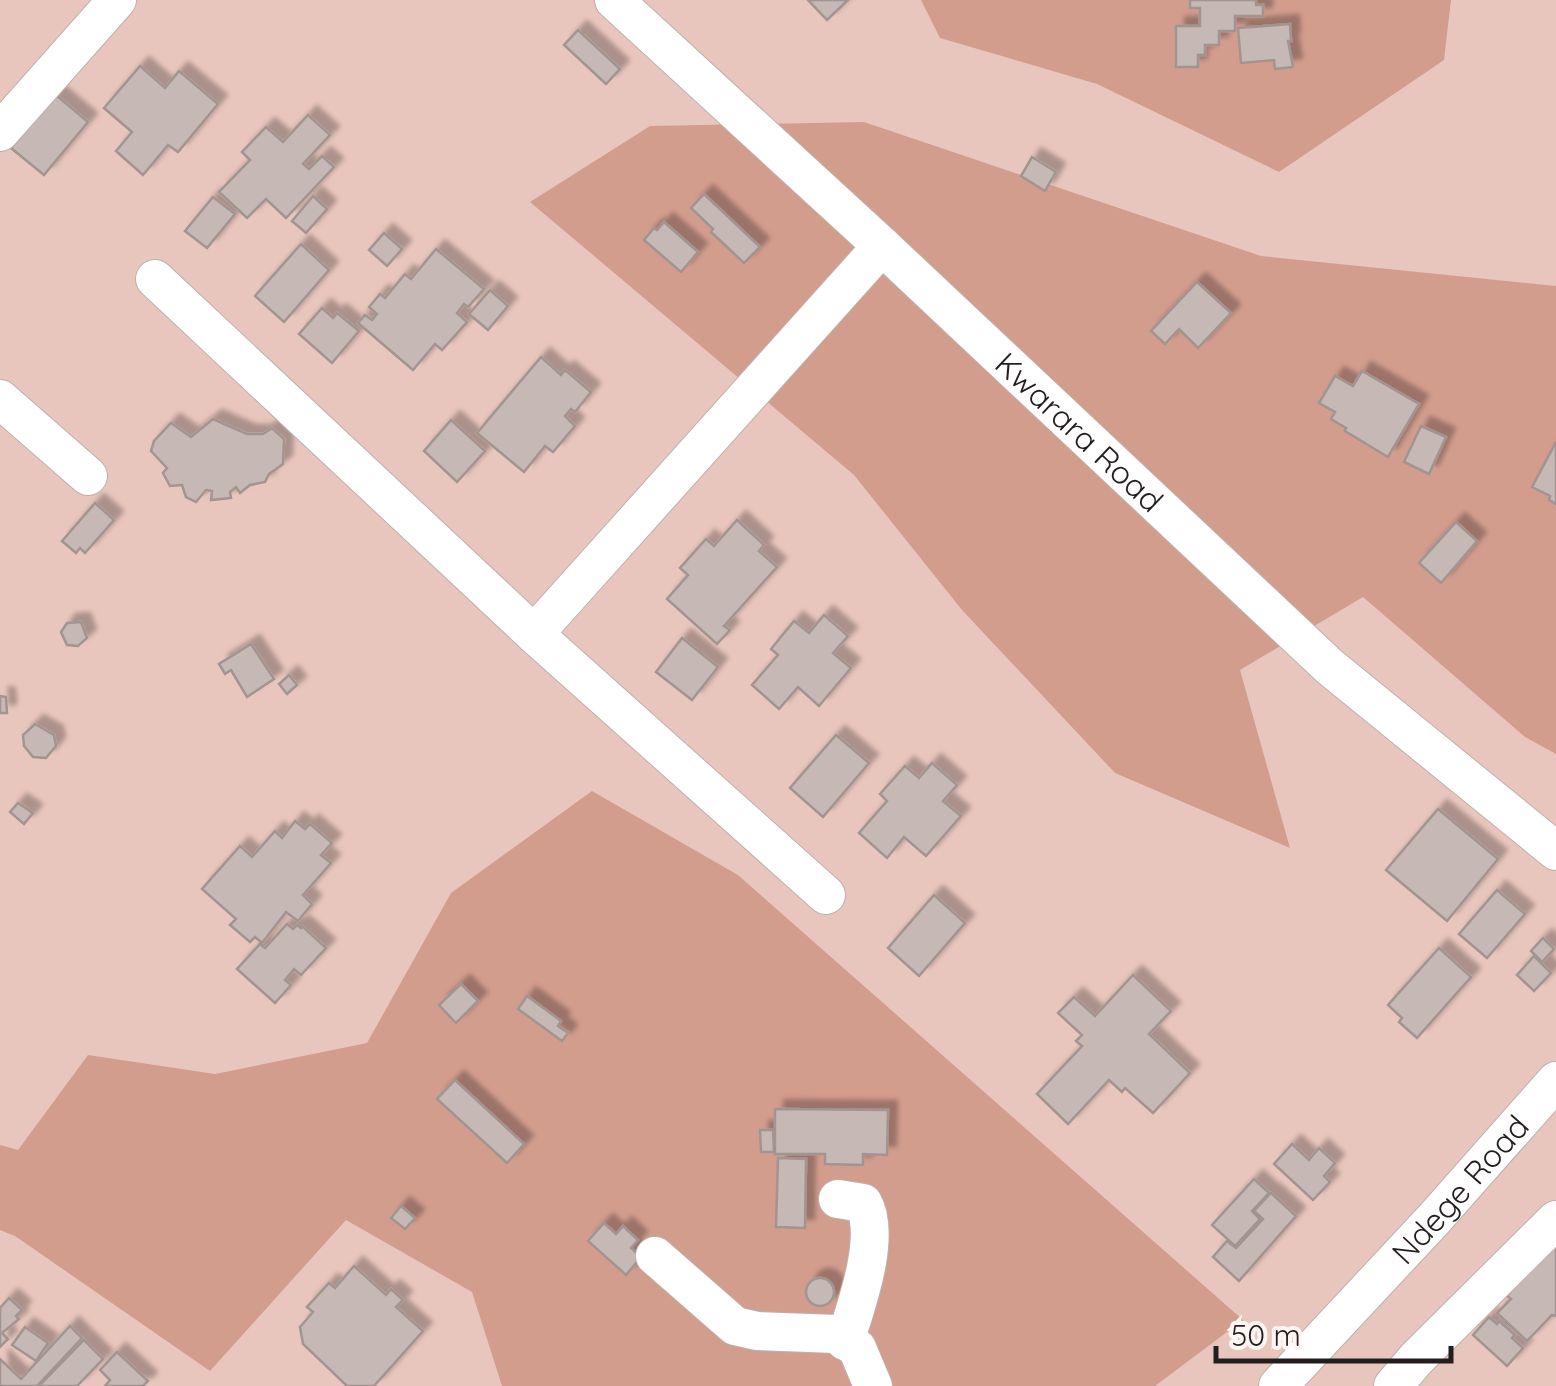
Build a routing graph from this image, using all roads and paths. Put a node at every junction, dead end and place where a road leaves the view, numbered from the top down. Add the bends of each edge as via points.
1 (117, 0) edge
2 (614, 0) edge
3 (0, 132) edge
4 (882, 246) junction
5 (155, 279) dead end
6 (0, 398) edge
7 (88, 476) dead end
8 (534, 634) junction
9 (1556, 851) edge
10 (826, 895) dead end
11 (1556, 1081) edge
12 (838, 1199) dead end
13 (1556, 1220) edge
14 (656, 1256) dead end
15 (845, 1340) junction
16 (873, 1386) edge
17 (1278, 1386) edge
18 (1393, 1386) edge

1 - 3 street
2 - 4 street, Kwarara Road
4 - 8 street
4 - 9 street, Kwarara Road via 1330,667
5 - 8 street
6 - 7 street
8 - 10 street
11 - 17 street, Ndege Road
12 - 15 street via 863,1203 868,1212 864,1286
13 - 18 street
14 - 15 street via 736,1326
15 - 16 street via 857,1348

